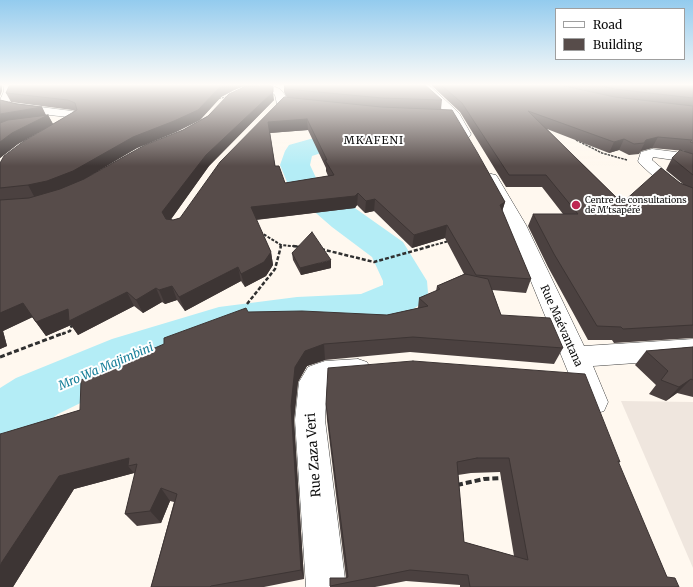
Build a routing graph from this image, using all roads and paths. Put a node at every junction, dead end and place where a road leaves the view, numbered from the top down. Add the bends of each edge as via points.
1 (46, 111) edge
2 (444, 111) edge
3 (74, 119) junction
4 (40, 122) edge
5 (47, 136) edge
6 (576, 140) edge
7 (472, 145) edge
8 (483, 162) edge
9 (693, 162) edge
10 (649, 165) junction
11 (693, 197) edge
12 (255, 229) edge
13 (453, 241) edge
14 (281, 245) junction
15 (305, 247) edge
16 (320, 249) edge
17 (246, 304) dead end
18 (73, 320) edge
19 (693, 349) edge
20 (0, 358) edge
21 (387, 367) edge
22 (571, 370) junction
23 (603, 427) edge
24 (504, 471) edge
25 (450, 487) edge
26 (326, 587) edge

1 - 3 street via 72,114
2 - 7 street
3 - 4 street
3 - 5 street
6 - 10 path via 602,153
8 - 22 street, Rue Maévantana via 517,225
9 - 10 street via 676,156 652,153 646,155 645,161
10 - 11 street via 679,191
12 - 14 path
13 - 16 path via 374,262
14 - 15 path
14 - 17 path via 275,269
18 - 20 path via 70,331
19 - 22 street
21 - 26 street, Rue Zaza Veri via 325,372 318,375 313,382 310,420
22 - 23 street, Rue Maévantana
24 - 25 path via 506,478 484,479

